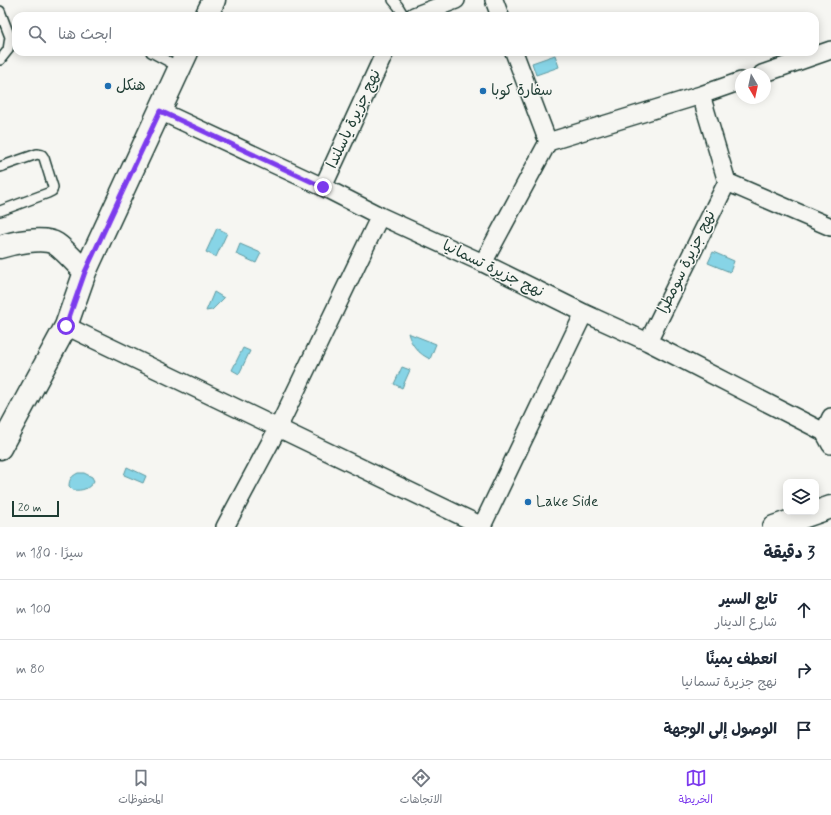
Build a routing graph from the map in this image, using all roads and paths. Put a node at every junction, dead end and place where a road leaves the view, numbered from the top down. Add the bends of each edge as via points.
1 (214, 0) edge
2 (393, 0) edge
3 (456, 0) edge
4 (494, 0) edge
5 (0, 11) edge
6 (208, 12) edge
7 (402, 12) edge
8 (424, 12) edge
9 (498, 12) edge
10 (831, 50) edge
11 (819, 54) edge
12 (167, 56) edge
13 (383, 56) edge
14 (516, 56) edge
15 (814, 56) edge
16 (0, 60) edge
17 (183, 60) edge
18 (771, 71) edge
19 (735, 83) edge
20 (701, 95) junction
21 (160, 111) junction
22 (548, 142) junction
23 (0, 167) edge
24 (727, 182) junction
25 (323, 187) junction
26 (0, 211) edge
27 (380, 216) junction
28 (831, 227) edge
29 (0, 247) edge
30 (483, 263) junction
31 (85, 272) junction
32 (584, 314) junction
33 (66, 326) junction
34 (648, 342) junction
35 (278, 428) junction
36 (829, 431) edge
37 (0, 448) edge
38 (831, 507) edge
39 (225, 527) edge
40 (482, 527) edge
41 (774, 527) edge

1 - 6 street
2 - 7 lane
3 - 8 street
4 - 9 street
5 - 16 lane via 10,37 8,50
10 - 11 street
12 - 17 lane
13 - 25 street, نهج جزيرة ياسلندا
14 - 22 street
15 - 18 street
17 - 21 street
19 - 20 street
20 - 22 street
20 - 24 street
21 - 25 street, نهج جزيرة تسمانيا
21 - 31 street
22 - 30 street
23 - 26 lane via 37,154 42,155 53,187 48,193
24 - 28 street
24 - 34 street, نهج جزيرة سومطرا
25 - 27 street, نهج جزيرة تسمانيا
27 - 30 street, نهج جزيرة تسمانيا
27 - 35 street
29 - 31 street via 15,242 37,240 55,243
30 - 32 street, نهج جزيرة تسمانيا
31 - 33 street
32 - 34 street, نهج جزيرة تسمانيا
32 - 40 street
33 - 35 street
33 - 37 street
34 - 36 street, نهج جزيرة تسمانيا
35 - 39 street
35 - 40 street
38 - 41 street

